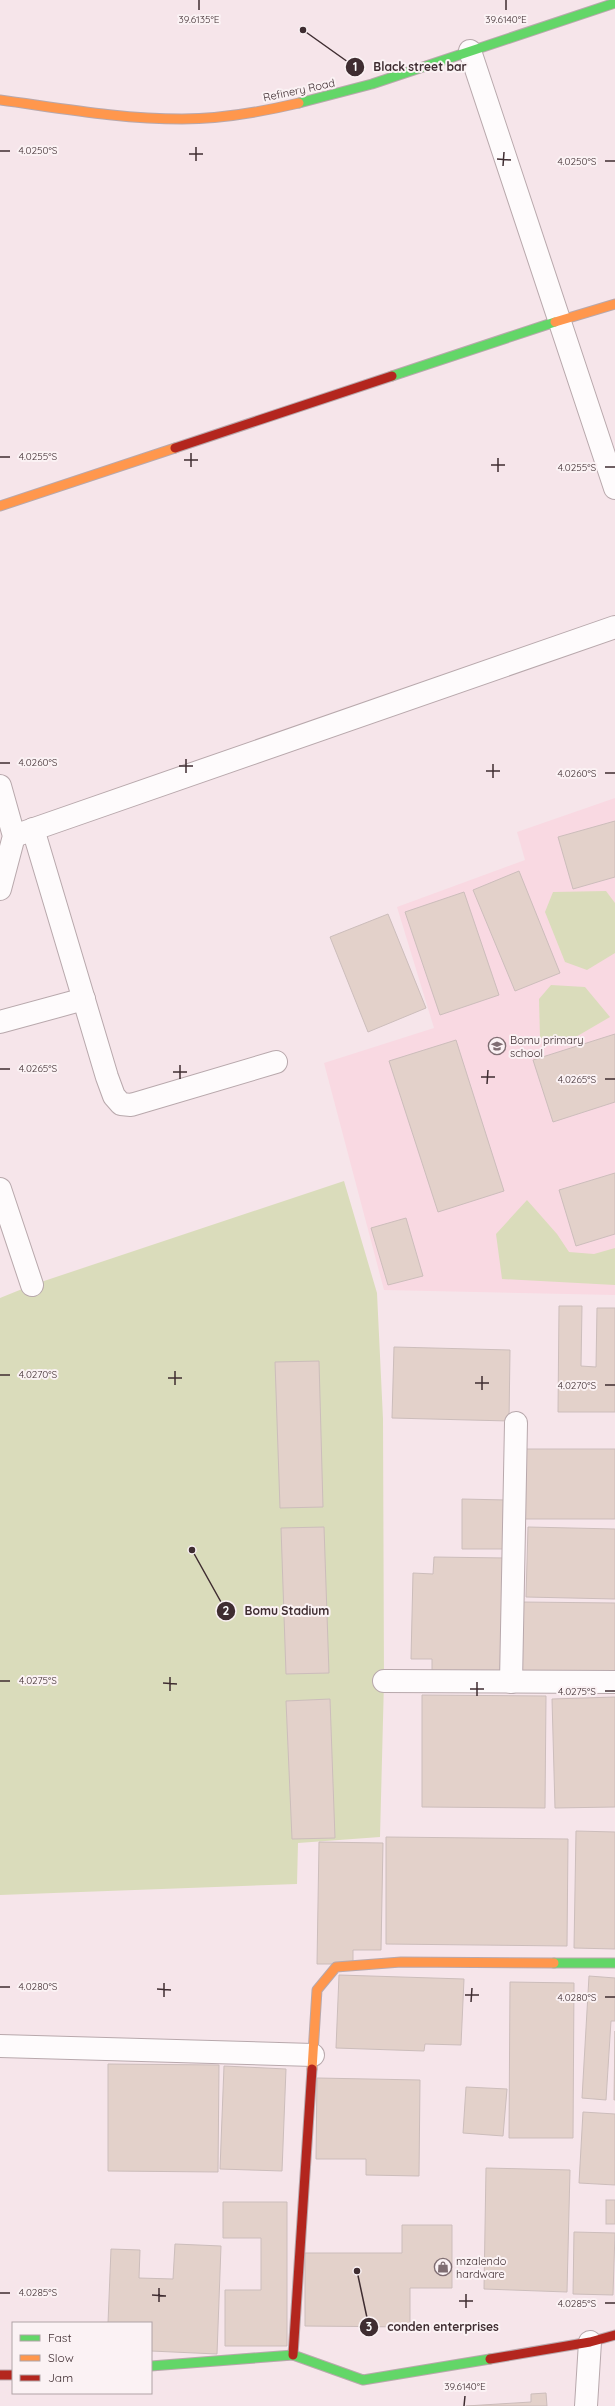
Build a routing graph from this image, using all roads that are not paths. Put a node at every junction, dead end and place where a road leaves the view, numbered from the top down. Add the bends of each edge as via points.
1 (615, 3) edge
2 (470, 51) junction
3 (0, 99) edge
4 (615, 304) edge
5 (560, 320) junction
6 (615, 488) edge
7 (0, 506) edge
8 (615, 627) edge
9 (0, 786) edge
10 (24, 833) junction
11 (0, 889) edge
12 (84, 998) junction
13 (0, 1022) edge
14 (276, 1062) dead end
15 (0, 1189) edge
16 (32, 1285) dead end
17 (516, 1423) dead end
18 (384, 1681) dead end
19 (511, 1682) junction
20 (615, 1682) edge
21 (615, 1963) edge
22 (0, 2046) edge
23 (312, 2054) junction
24 (615, 2335) edge
25 (590, 2342) junction
26 (292, 2355) junction
27 (152, 2366) edge
28 (0, 2375) edge
29 (12, 2375) edge
30 (586, 2406) edge

1 - 2 street, Refinery Road
2 - 3 street, Refinery Road via 372,85 314,100 209,118 156,119
2 - 5 street
4 - 5 street
5 - 6 street
5 - 7 street
8 - 10 street
9 - 10 street
10 - 11 street
10 - 12 street
12 - 13 street
12 - 14 street via 107,1077 114,1096 121,1104 131,1105
15 - 16 street
17 - 19 street
18 - 19 street
19 - 20 street
21 - 23 street via 401,1962 336,1967 317,1990
22 - 23 street
23 - 26 street
24 - 25 street
25 - 26 street via 363,2380
25 - 30 street
26 - 27 street
28 - 29 street

